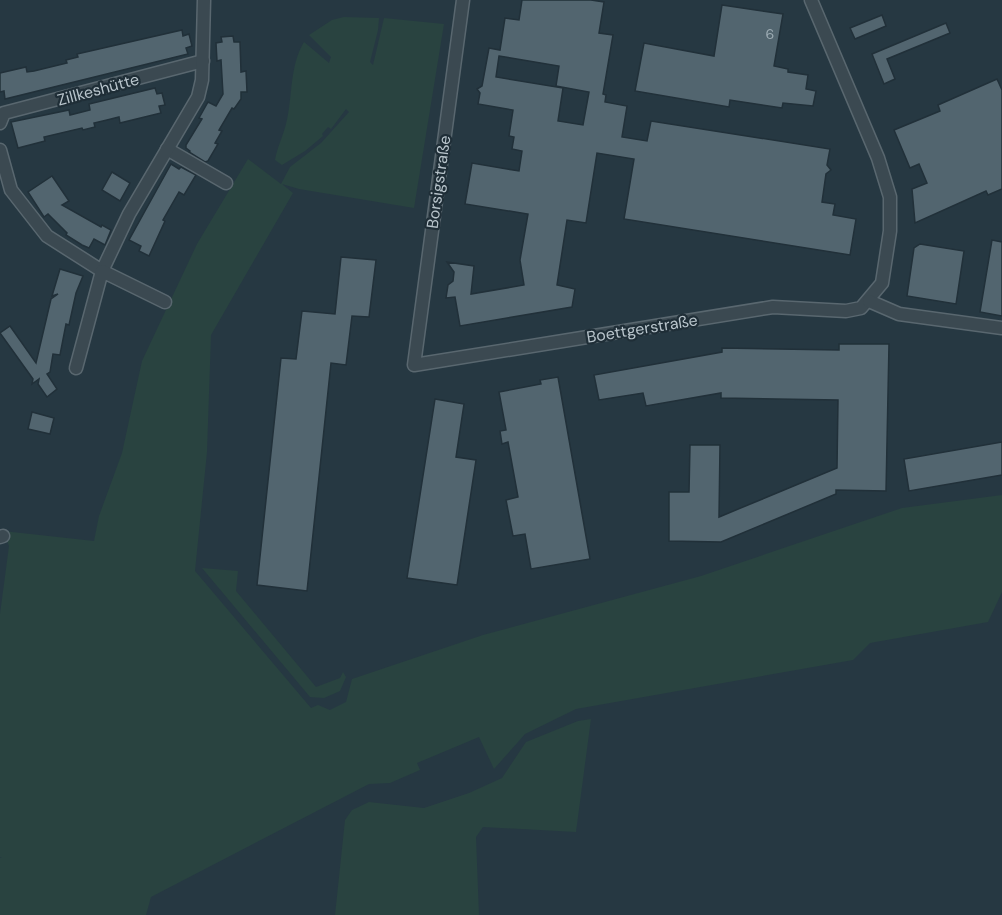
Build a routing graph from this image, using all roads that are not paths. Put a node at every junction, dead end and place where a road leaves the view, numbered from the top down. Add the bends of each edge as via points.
1 (204, 0) edge
2 (463, 0) edge
3 (811, 0) edge
4 (202, 61) junction
5 (0, 123) edge
6 (167, 149) junction
7 (0, 150) edge
8 (226, 183) dead end
9 (102, 271) junction
10 (869, 301) junction
11 (165, 302) dead end
12 (1002, 328) edge
13 (414, 365) joint
14 (76, 368) dead end

1 - 4 street
2 - 13 street, Borsigstraße
3 - 10 street via 878,158 890,197 890,231 882,283
4 - 5 street, Zillkeshütte via 4,113
4 - 6 street via 198,97
6 - 8 street
6 - 9 street
7 - 9 street via 11,190 47,237
9 - 11 street
9 - 14 street
10 - 12 street via 899,314
10 - 13 street, Boettgerstraße via 861,308 846,311 773,307

